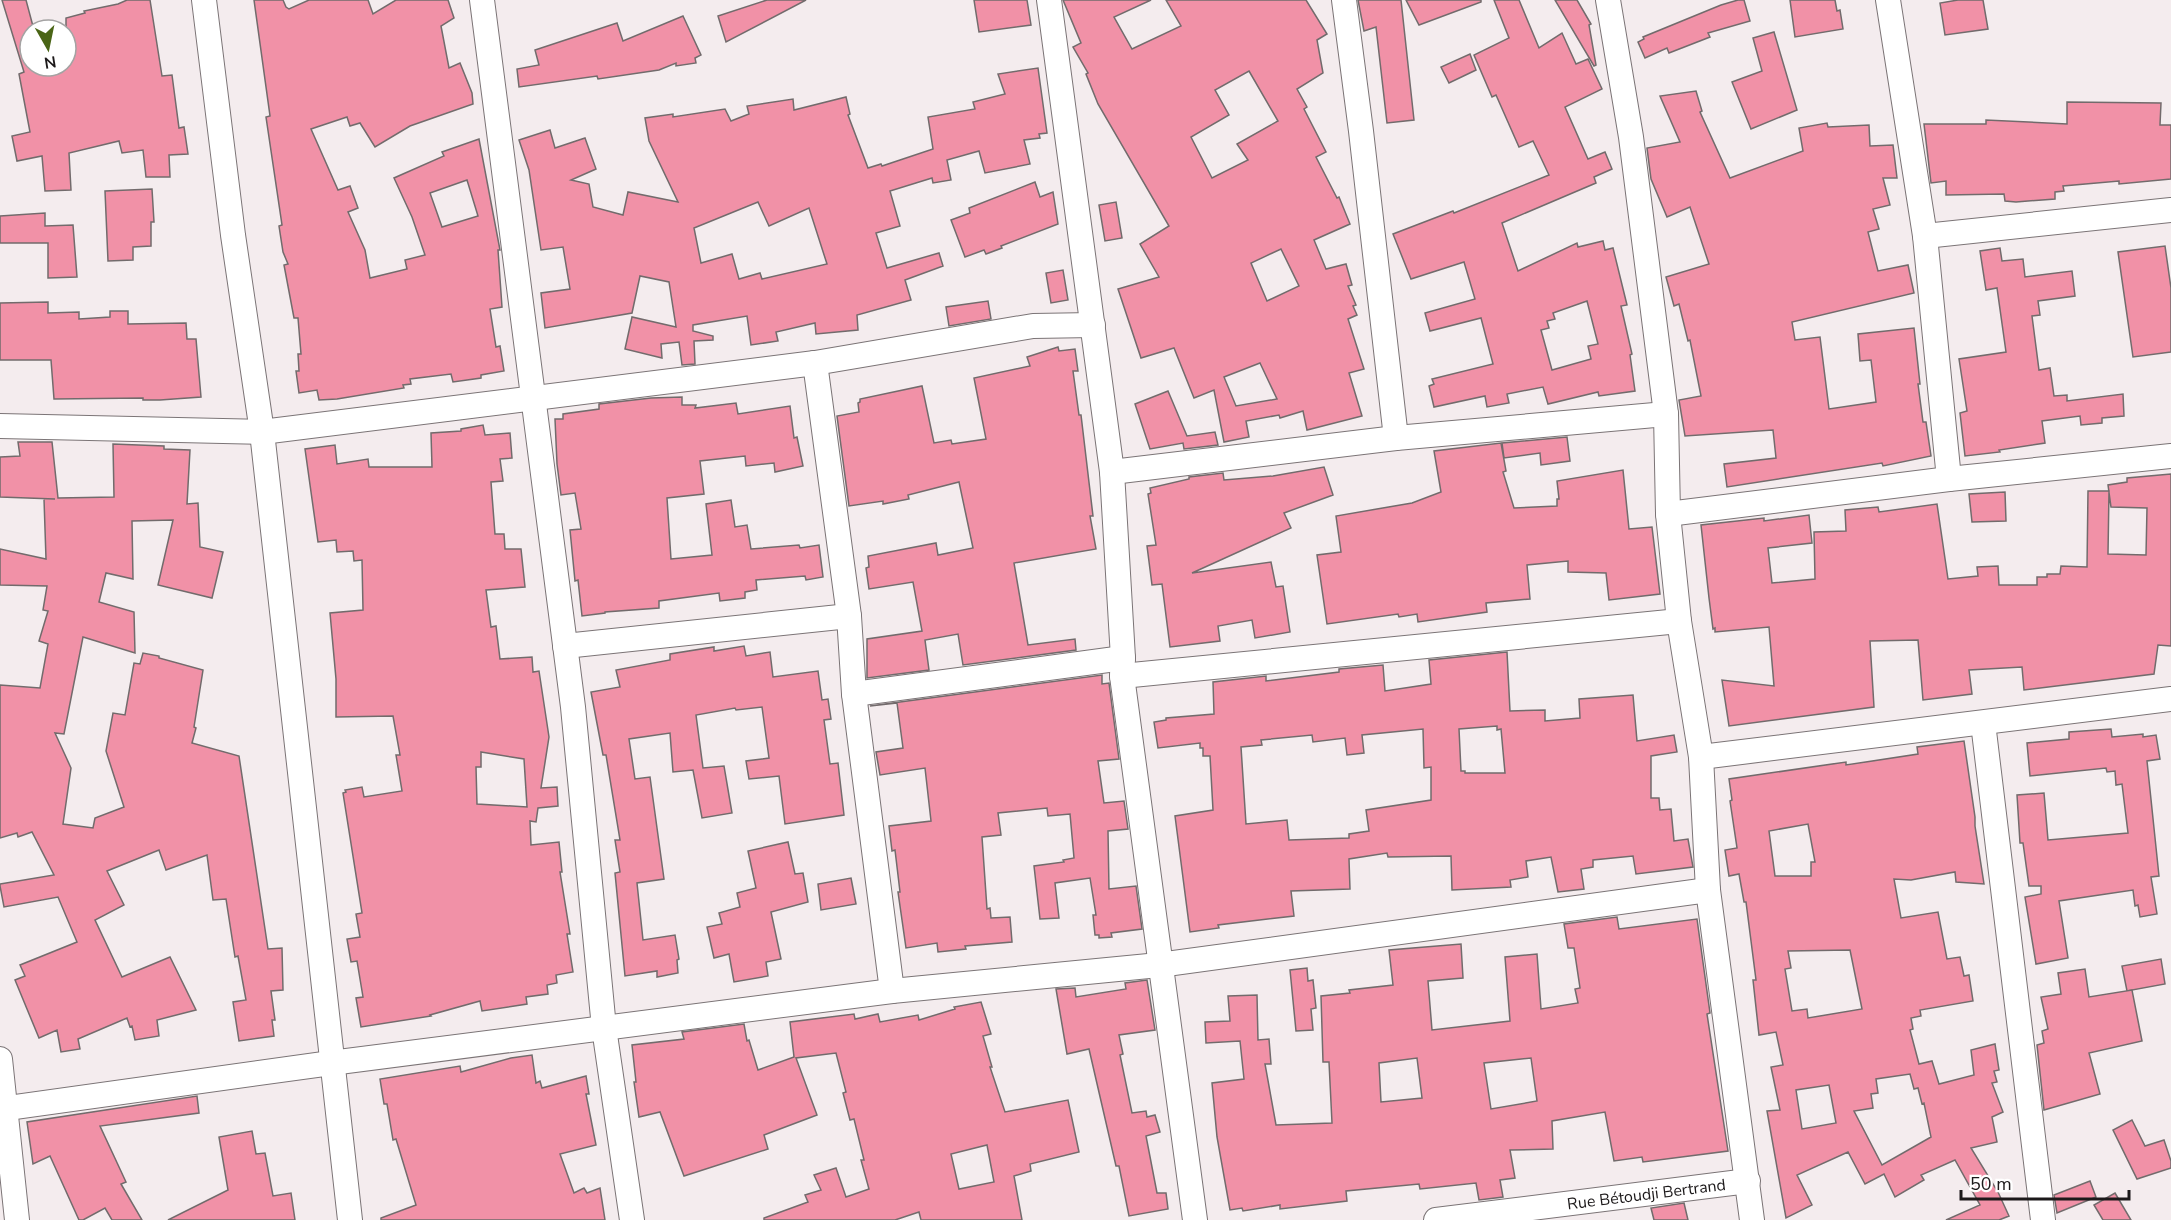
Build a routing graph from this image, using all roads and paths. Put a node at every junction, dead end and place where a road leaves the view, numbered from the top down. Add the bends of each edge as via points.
1 (204, 0) edge
2 (483, 0) edge
3 (1049, 0) edge
4 (1344, 0) edge
5 (1608, 0) edge
6 (1888, 0) edge
7 (2171, 210) edge
8 (1925, 237) junction
9 (1093, 325) junction
10 (815, 363) junction
11 (533, 398) junction
12 (1666, 414) junction
13 (0, 426) edge
14 (262, 432) junction
15 (1396, 438) junction
16 (2171, 456) edge
17 (1112, 472) junction
18 (1949, 479) junction
19 (1668, 514) junction
20 (849, 615) junction
21 (1679, 621) junction
22 (565, 646) junction
23 (1123, 667) junction
24 (854, 694) junction
25 (2171, 699) edge
26 (1983, 723) junction
27 (1701, 757) junction
28 (1708, 891) junction
29 (1159, 965) junction
30 (891, 991) junction
31 (604, 1028) junction
32 (0, 1059) edge
33 (331, 1064) junction
34 (3, 1109) edge
35 (1748, 1181) junction
36 (17, 1220) edge
37 (350, 1220) edge
38 (632, 1220) edge
39 (1195, 1220) edge
40 (1436, 1220) edge
41 (1752, 1220) edge
42 (2043, 1220) edge

1 - 14 street via 232,235
2 - 11 street
3 - 9 street
4 - 15 street
5 - 12 street via 1631,136
6 - 8 street
7 - 8 street
8 - 18 street
9 - 10 street via 1033,326
9 - 17 street
10 - 11 street
10 - 20 street
11 - 14 street
11 - 22 street
12 - 15 street
12 - 19 street
13 - 14 street
14 - 33 street
15 - 17 street
16 - 18 street
17 - 23 street
18 - 19 street
19 - 21 street
20 - 22 street
20 - 24 street
21 - 23 street
21 - 27 street
22 - 31 street
23 - 24 street
23 - 29 street
24 - 30 street
25 - 26 street
26 - 27 street
26 - 42 street
27 - 28 street
28 - 29 street
28 - 35 street
29 - 30 street
29 - 39 street
30 - 31 street
31 - 33 street
31 - 38 street
32 - 34 street
33 - 34 street
33 - 37 street
34 - 36 street
35 - 40 street, Rue Bétoudji Bertrand
35 - 41 street

